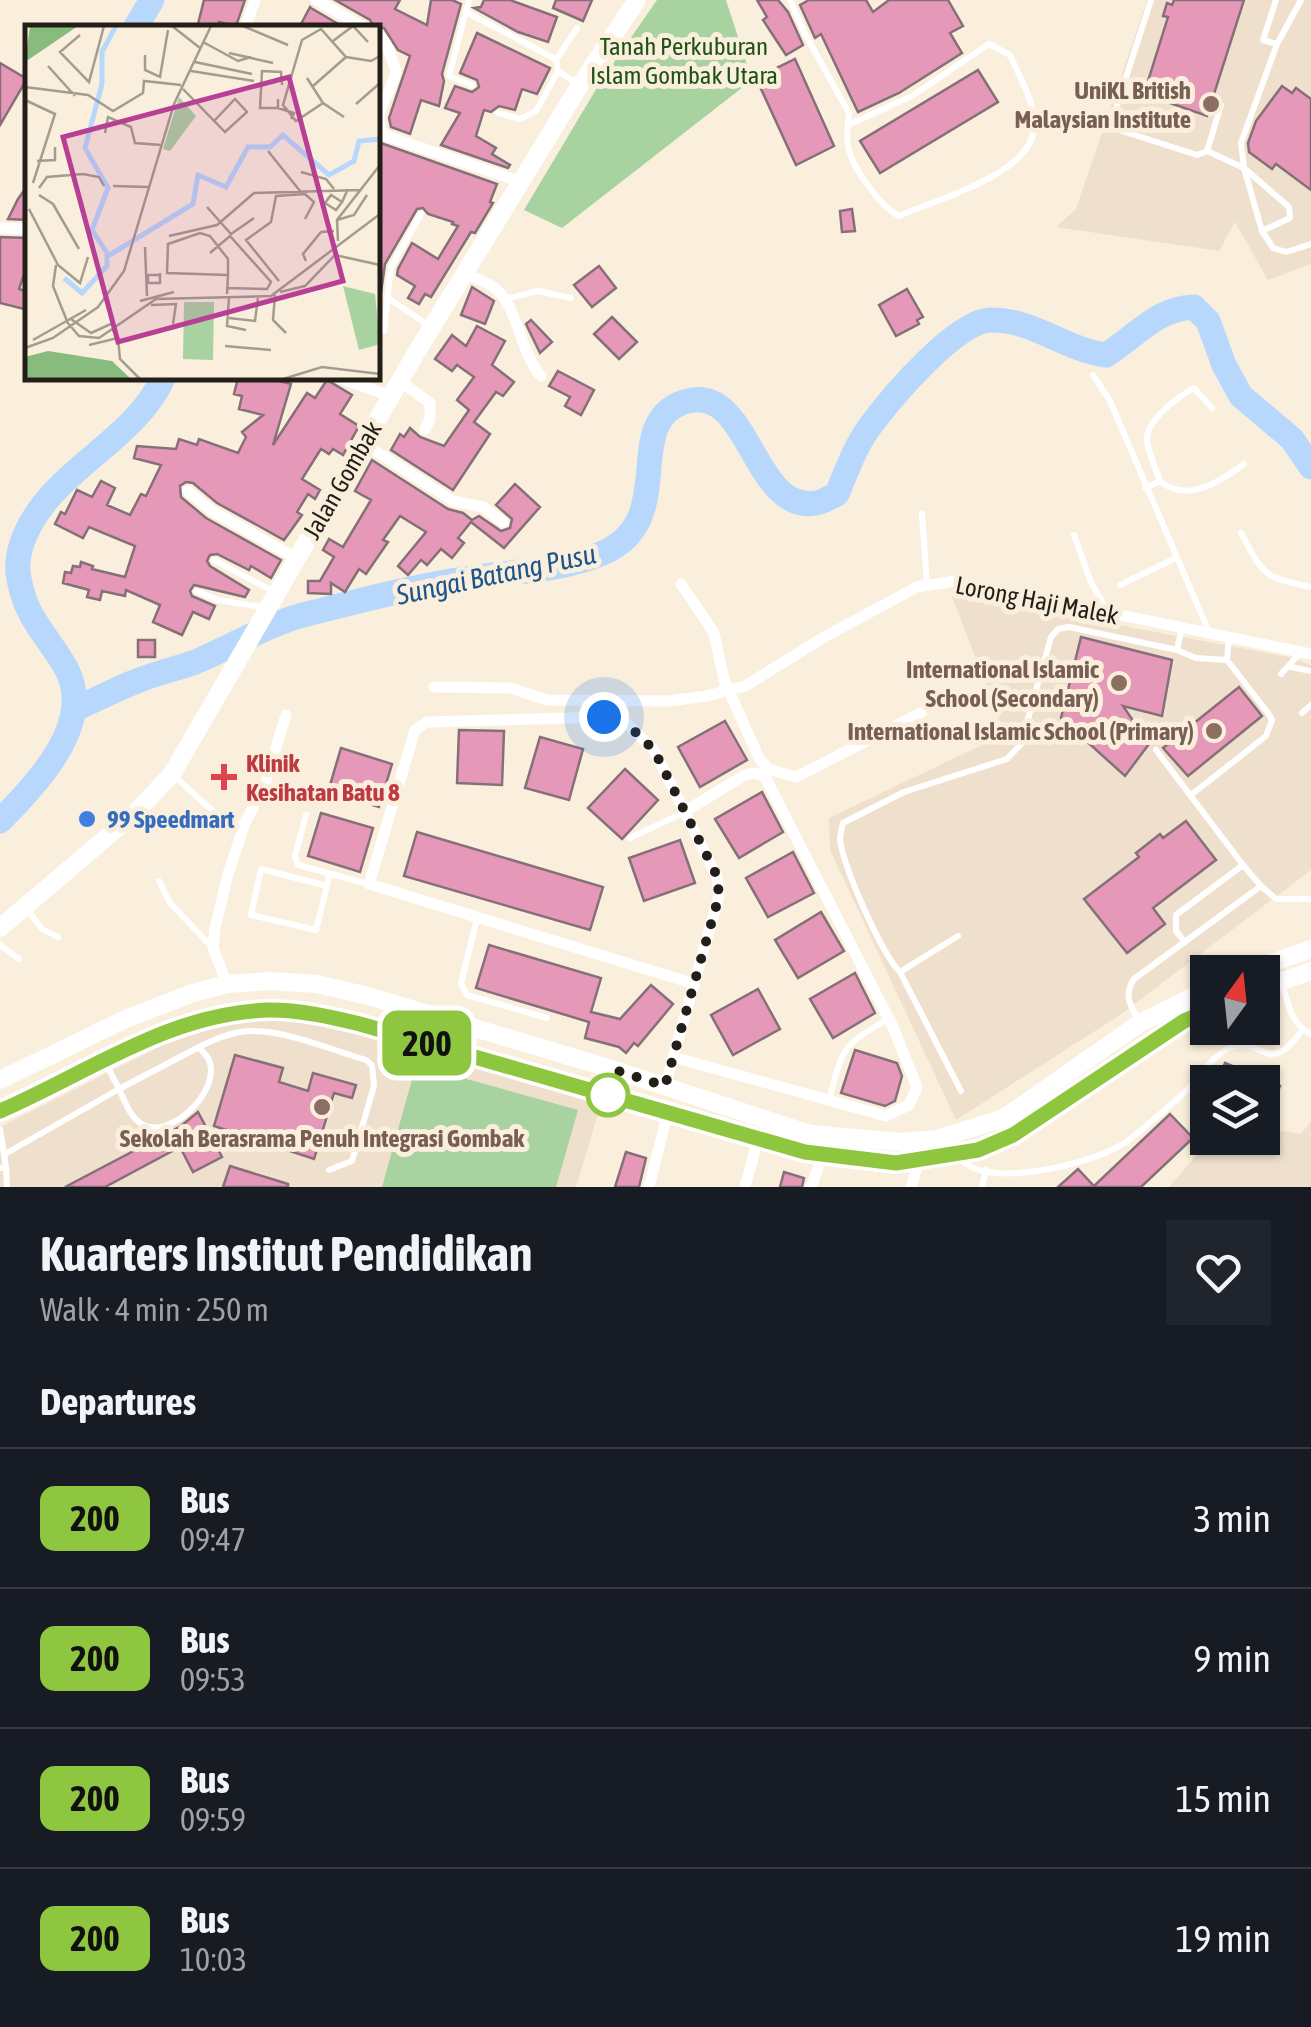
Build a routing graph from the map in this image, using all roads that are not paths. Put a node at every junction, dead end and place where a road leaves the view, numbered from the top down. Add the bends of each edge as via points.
1 (255, 0) edge
2 (316, 0) edge
3 (470, 0) edge
4 (637, 0) edge
5 (790, 0) edge
6 (1152, 0) edge
7 (1276, 0) edge
8 (1301, 0) edge
9 (466, 12) junction
10 (246, 25) edge
11 (360, 25) edge
12 (577, 28) dead end
13 (380, 37) edge
14 (1277, 44) junction
15 (556, 60) junction
16 (558, 71) junction
17 (472, 85) dead end
18 (580, 85) junction
19 (1221, 105) dead end
20 (380, 108) edge
21 (498, 113) dead end
22 (848, 126) junction
23 (380, 128) edge
24 (1207, 151) junction
25 (1244, 168) junction
26 (521, 182) junction
27 (421, 214) dead end
28 (0, 228) edge
29 (25, 229) edge
30 (1262, 230) junction
31 (1311, 244) edge
32 (465, 273) junction
33 (388, 298) junction
34 (571, 298) dead end
35 (504, 300) junction
36 (432, 327) junction
37 (384, 331) dead end
38 (1093, 375) dead end
39 (541, 376) dead end
40 (350, 380) edge
41 (395, 388) junction
42 (1212, 408) dead end
43 (425, 429) dead end
44 (363, 444) junction
45 (1244, 464) dead end
46 (1160, 481) junction
47 (1146, 488) junction
48 (188, 491) dead end
49 (922, 514) dead end
50 (504, 522) dead end
51 (1242, 533) dead end
52 (1074, 534) dead end
53 (296, 558) junction
54 (1176, 558) junction
55 (214, 560) dead end
56 (681, 584) dead end
57 (926, 584) junction
58 (1120, 586) dead end
59 (1311, 587) edge
60 (197, 591) dead end
61 (269, 605) junction
62 (1107, 612) junction
63 (1182, 627) junction
64 (1210, 633) junction
65 (1230, 637) junction
66 (1177, 650) junction
67 (1306, 653) edge
68 (1227, 660) junction
69 (1290, 667) junction
70 (1311, 671) edge
71 (1281, 674) dead end
72 (434, 687) dead end
73 (728, 690) junction
74 (1311, 705) edge
75 (921, 713) dead end
76 (1302, 713) dead end
77 (286, 715) dead end
78 (1156, 750) dead end
79 (172, 774) junction
80 (1191, 795) junction
81 (684, 812) junction
82 (306, 815) dead end
83 (246, 823) junction
84 (630, 838) dead end
85 (1243, 865) junction
86 (329, 876) junction
87 (159, 882) dead end
88 (370, 884) junction
89 (327, 886) junction
90 (1261, 886) junction
91 (1311, 899) edge
92 (24, 906) junction
93 (477, 917) junction
94 (1, 924) edge
95 (958, 936) dead end
96 (58, 937) dead end
97 (1185, 942) junction
98 (0, 945) edge
99 (213, 948) junction
100 (1311, 950) edge
101 (19, 959) dead end
102 (1280, 960) edge
103 (1311, 971) edge
104 (900, 972) junction
105 (1281, 981) joint
106 (226, 984) junction
107 (694, 984) junction
108 (1190, 998) edge
109 (547, 1018) dead end
110 (889, 1018) junction
111 (1190, 1018) edge
112 (1140, 1023) junction
113 (1302, 1030) junction
114 (1311, 1034) edge
115 (199, 1047) junction
116 (673, 1057) junction
117 (104, 1059) junction
118 (0, 1080) edge
119 (665, 1086) junction
120 (119, 1089) junction
121 (961, 1091) dead end
122 (829, 1100) junction
123 (0, 1111) edge
124 (668, 1112) junction
125 (0, 1129) edge
126 (758, 1139) junction
127 (5, 1154) junction
128 (823, 1155) junction
129 (953, 1156) junction
130 (919, 1160) junction
131 (3, 1167) edge
132 (330, 1170) dead end
133 (986, 1170) junction
134 (7, 1187) edge
135 (648, 1187) edge
136 (745, 1187) edge
137 (811, 1187) edge
138 (911, 1187) edge
139 (982, 1187) edge

1 - 10 street
2 - 11 street
3 - 9 lane
4 - 18 main road, Jalan Gombak
5 - 22 lane via 848,112
6 - 24 lane via 1110,127 1197,155
7 - 14 lane via 1263,40
8 - 14 lane
9 - 15 lane
9 - 17 lane via 449,76
12 - 15 lane
13 - 20 street via 396,70
14 - 25 lane via 1241,144
15 - 16 lane
16 - 18 lane
16 - 21 lane via 536,111 520,119
18 - 26 main road, Jalan Gombak
19 - 24 lane
22 - 22 lane via 912,96 989,44 1010,55 1034,130 1026,149 1001,173 899,216 870,188 848,148
23 - 26 street
24 - 25 lane
25 - 30 lane
25 - 30 lane via 1289,206 1290,218
26 - 32 main road, Jalan Gombak
27 - 33 lane via 392,268
28 - 29 street
30 - 31 lane via 1273,248 1286,252
32 - 35 street
32 - 36 main road, Jalan Gombak
33 - 36 lane
33 - 37 lane
34 - 35 lane via 538,291
35 - 39 street
36 - 41 main road, Jalan Gombak
38 - 47 lane
40 - 41 street
41 - 43 street via 430,403
41 - 44 main road, Jalan Gombak
42 - 46 lane via 1194,388 1171,401 1149,431
44 - 50 street via 454,501 484,507
44 - 53 main road, Jalan Gombak
45 - 46 lane via 1214,487 1192,490
46 - 47 lane
47 - 54 lane
48 - 53 street
49 - 57 lane
51 - 59 lane via 1262,570
52 - 62 lane
53 - 61 main road, Jalan Gombak
54 - 58 lane
54 - 64 lane
55 - 61 lane
56 - 73 street via 714,633
57 - 62 street, Lorong Haji Malek via 955,581
57 - 73 street, Lorong Haji Malek
60 - 61 lane
61 - 79 main road, Jalan Gombak
62 - 63 street, Lorong Haji Malek
63 - 64 street, Lorong Haji Malek
63 - 66 lane
64 - 65 street, Lorong Haji Malek
65 - 67 street, Lorong Haji Malek
65 - 68 lane
66 - 68 lane
66 - 104 lane via 1058,628 1020,744 1007,759 904,792 843,823 840,838 870,922
67 - 69 lane
68 - 80 lane via 1272,720 1266,736
69 - 70 lane
69 - 71 lane
72 - 73 street, Lorong Haji Malek via 510,688 547,700 669,701
73 - 75 street via 760,758 786,776 796,777
74 - 76 lane
77 - 83 street
78 - 80 lane
79 - 83 lane via 224,821
79 - 92 main road, Jalan Gombak
80 - 85 lane
81 - 84 lane
81 - 88 street via 654,750 626,723 604,717 427,722 414,730
81 - 107 street via 717,876 719,896
81 - 110 street via 745,775 765,777
82 - 86 lane via 298,864
83 - 99 street
85 - 90 lane
85 - 97 lane via 1176,915 1176,931
86 - 88 lane
86 - 89 lane
87 - 99 lane
88 - 93 street
89 - 89 lane via 261,868 252,914 316,930
90 - 91 lane via 1276,899
90 - 97 lane
92 - 94 main road, Jalan Gombak
92 - 96 lane
93 - 107 street
93 - 109 lane via 463,990
95 - 104 lane
97 - 112 lane via 1134,978 1128,1002
98 - 101 lane
99 - 106 street
100 - 102 main road
103 - 105 main road
104 - 121 lane
105 - 113 lane
106 - 118 main road via 128,1018
106 - 119 main road via 318,984
107 - 116 street
108 - 112 main road
110 - 122 lane via 843,1050
110 - 122 street via 916,1087 908,1105 886,1116
111 - 129 main road via 1013,1135
112 - 119 main road via 1004,1118 937,1139 810,1134
113 - 114 lane
113 - 133 lane via 1279,1054 1230,1048 1124,1142 1097,1157 1036,1172
115 - 120 lane
115 - 120 lane via 209,1060 206,1092 165,1126 141,1124
115 - 132 lane via 247,1030 372,1065 374,1086 352,1161
116 - 119 street
116 - 122 street
117 - 120 lane
117 - 123 main road
117 - 124 main road via 203,1019 270,1010 317,1014
120 - 127 lane
124 - 126 main road
124 - 135 street
125 - 127 lane
126 - 128 main road
126 - 136 street
127 - 131 lane
128 - 130 main road
128 - 137 street
129 - 130 main road
129 - 133 lane
130 - 138 street
131 - 134 lane
133 - 139 lane

